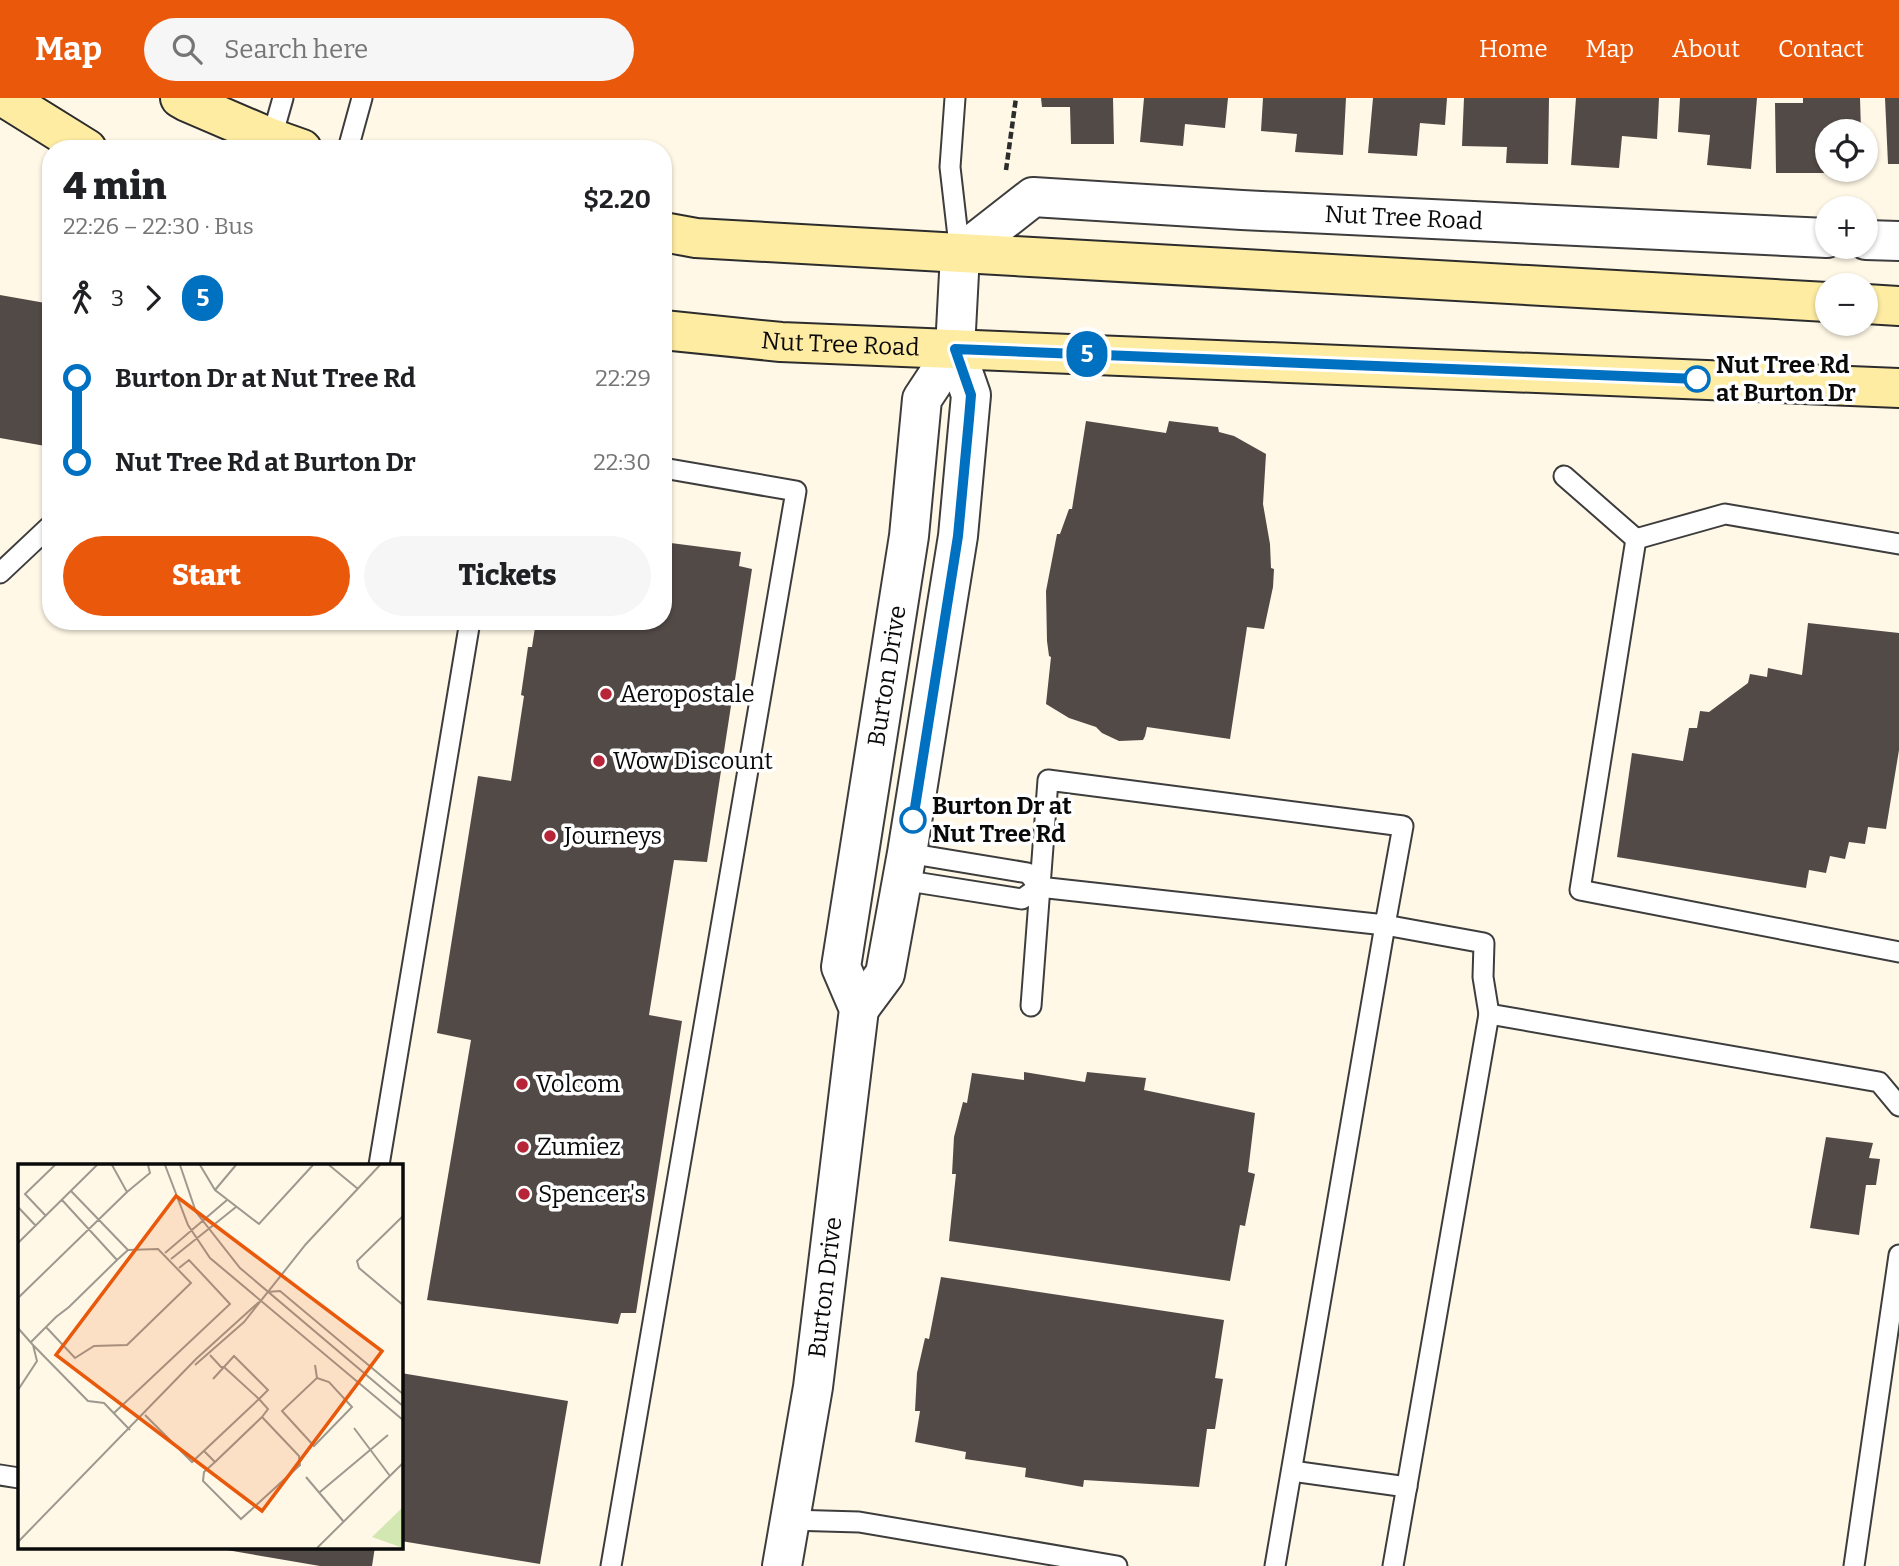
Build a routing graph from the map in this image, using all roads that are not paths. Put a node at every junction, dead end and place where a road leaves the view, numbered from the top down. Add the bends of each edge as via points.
1 (5, 98) edge
2 (180, 98) edge
3 (283, 98) edge
4 (362, 98) edge
5 (955, 98) edge
6 (73, 140) edge
7 (269, 140) edge
8 (280, 140) edge
9 (350, 140) edge
10 (672, 234) edge
11 (1815, 237) edge
12 (1878, 240) edge
13 (1899, 241) edge
14 (960, 254) junction
15 (1815, 301) edge
16 (1878, 305) edge
17 (1899, 306) edge
18 (672, 331) edge
19 (955, 349) junction
20 (1899, 388) edge
21 (672, 470) edge
22 (1564, 476) dead end
23 (42, 533) edge
24 (1636, 539) junction
25 (1899, 544) edge
26 (0, 573) edge
27 (469, 630) edge
28 (905, 866) junction
29 (1039, 887) junction
30 (1385, 925) junction
31 (1899, 952) edge
32 (1031, 1006) dead end
33 (859, 1009) junction
34 (1489, 1014) junction
35 (1899, 1106) edge
36 (380, 1164) edge
37 (1899, 1255) edge
38 (1292, 1471) junction
39 (0, 1475) edge
40 (18, 1478) edge
41 (1407, 1486) junction
42 (789, 1520) junction
43 (611, 1566) edge
44 (782, 1566) edge
45 (1117, 1566) edge
46 (1275, 1566) edge
47 (1393, 1566) edge
48 (1854, 1566) edge

1 - 6 main road
2 - 7 main road
3 - 8 lane
4 - 9 lane
5 - 14 lane via 950,167
10 - 14 main road
11 - 14 street, Nut Tree Road via 1033,197
12 - 13 street
14 - 15 main road
14 - 19 street, Burton Drive
16 - 17 main road
18 - 19 main road, Nut Tree Road via 781,342
19 - 20 main road, Nut Tree Road
19 - 28 street, Burton Drive via 971,395 958,536
19 - 33 street, Burton Drive via 922,399 909,536 841,967
21 - 43 lane via 796,491
22 - 24 lane
23 - 26 lane
24 - 25 lane via 1725,514
24 - 31 lane via 1580,890
27 - 36 lane
28 - 29 lane via 1028,873
28 - 29 lane via 1022,899
28 - 33 street, Burton Drive via 885,975
29 - 30 lane
29 - 30 lane via 1048,779 1403,826
29 - 32 lane
30 - 34 lane via 1484,943
30 - 38 lane
33 - 42 street, Burton Drive via 813,1387
34 - 35 lane via 1879,1082
34 - 41 lane
37 - 48 lane
38 - 41 lane
38 - 46 lane
39 - 40 lane
41 - 47 lane
42 - 44 street, Burton Drive
42 - 45 lane via 859,1522

